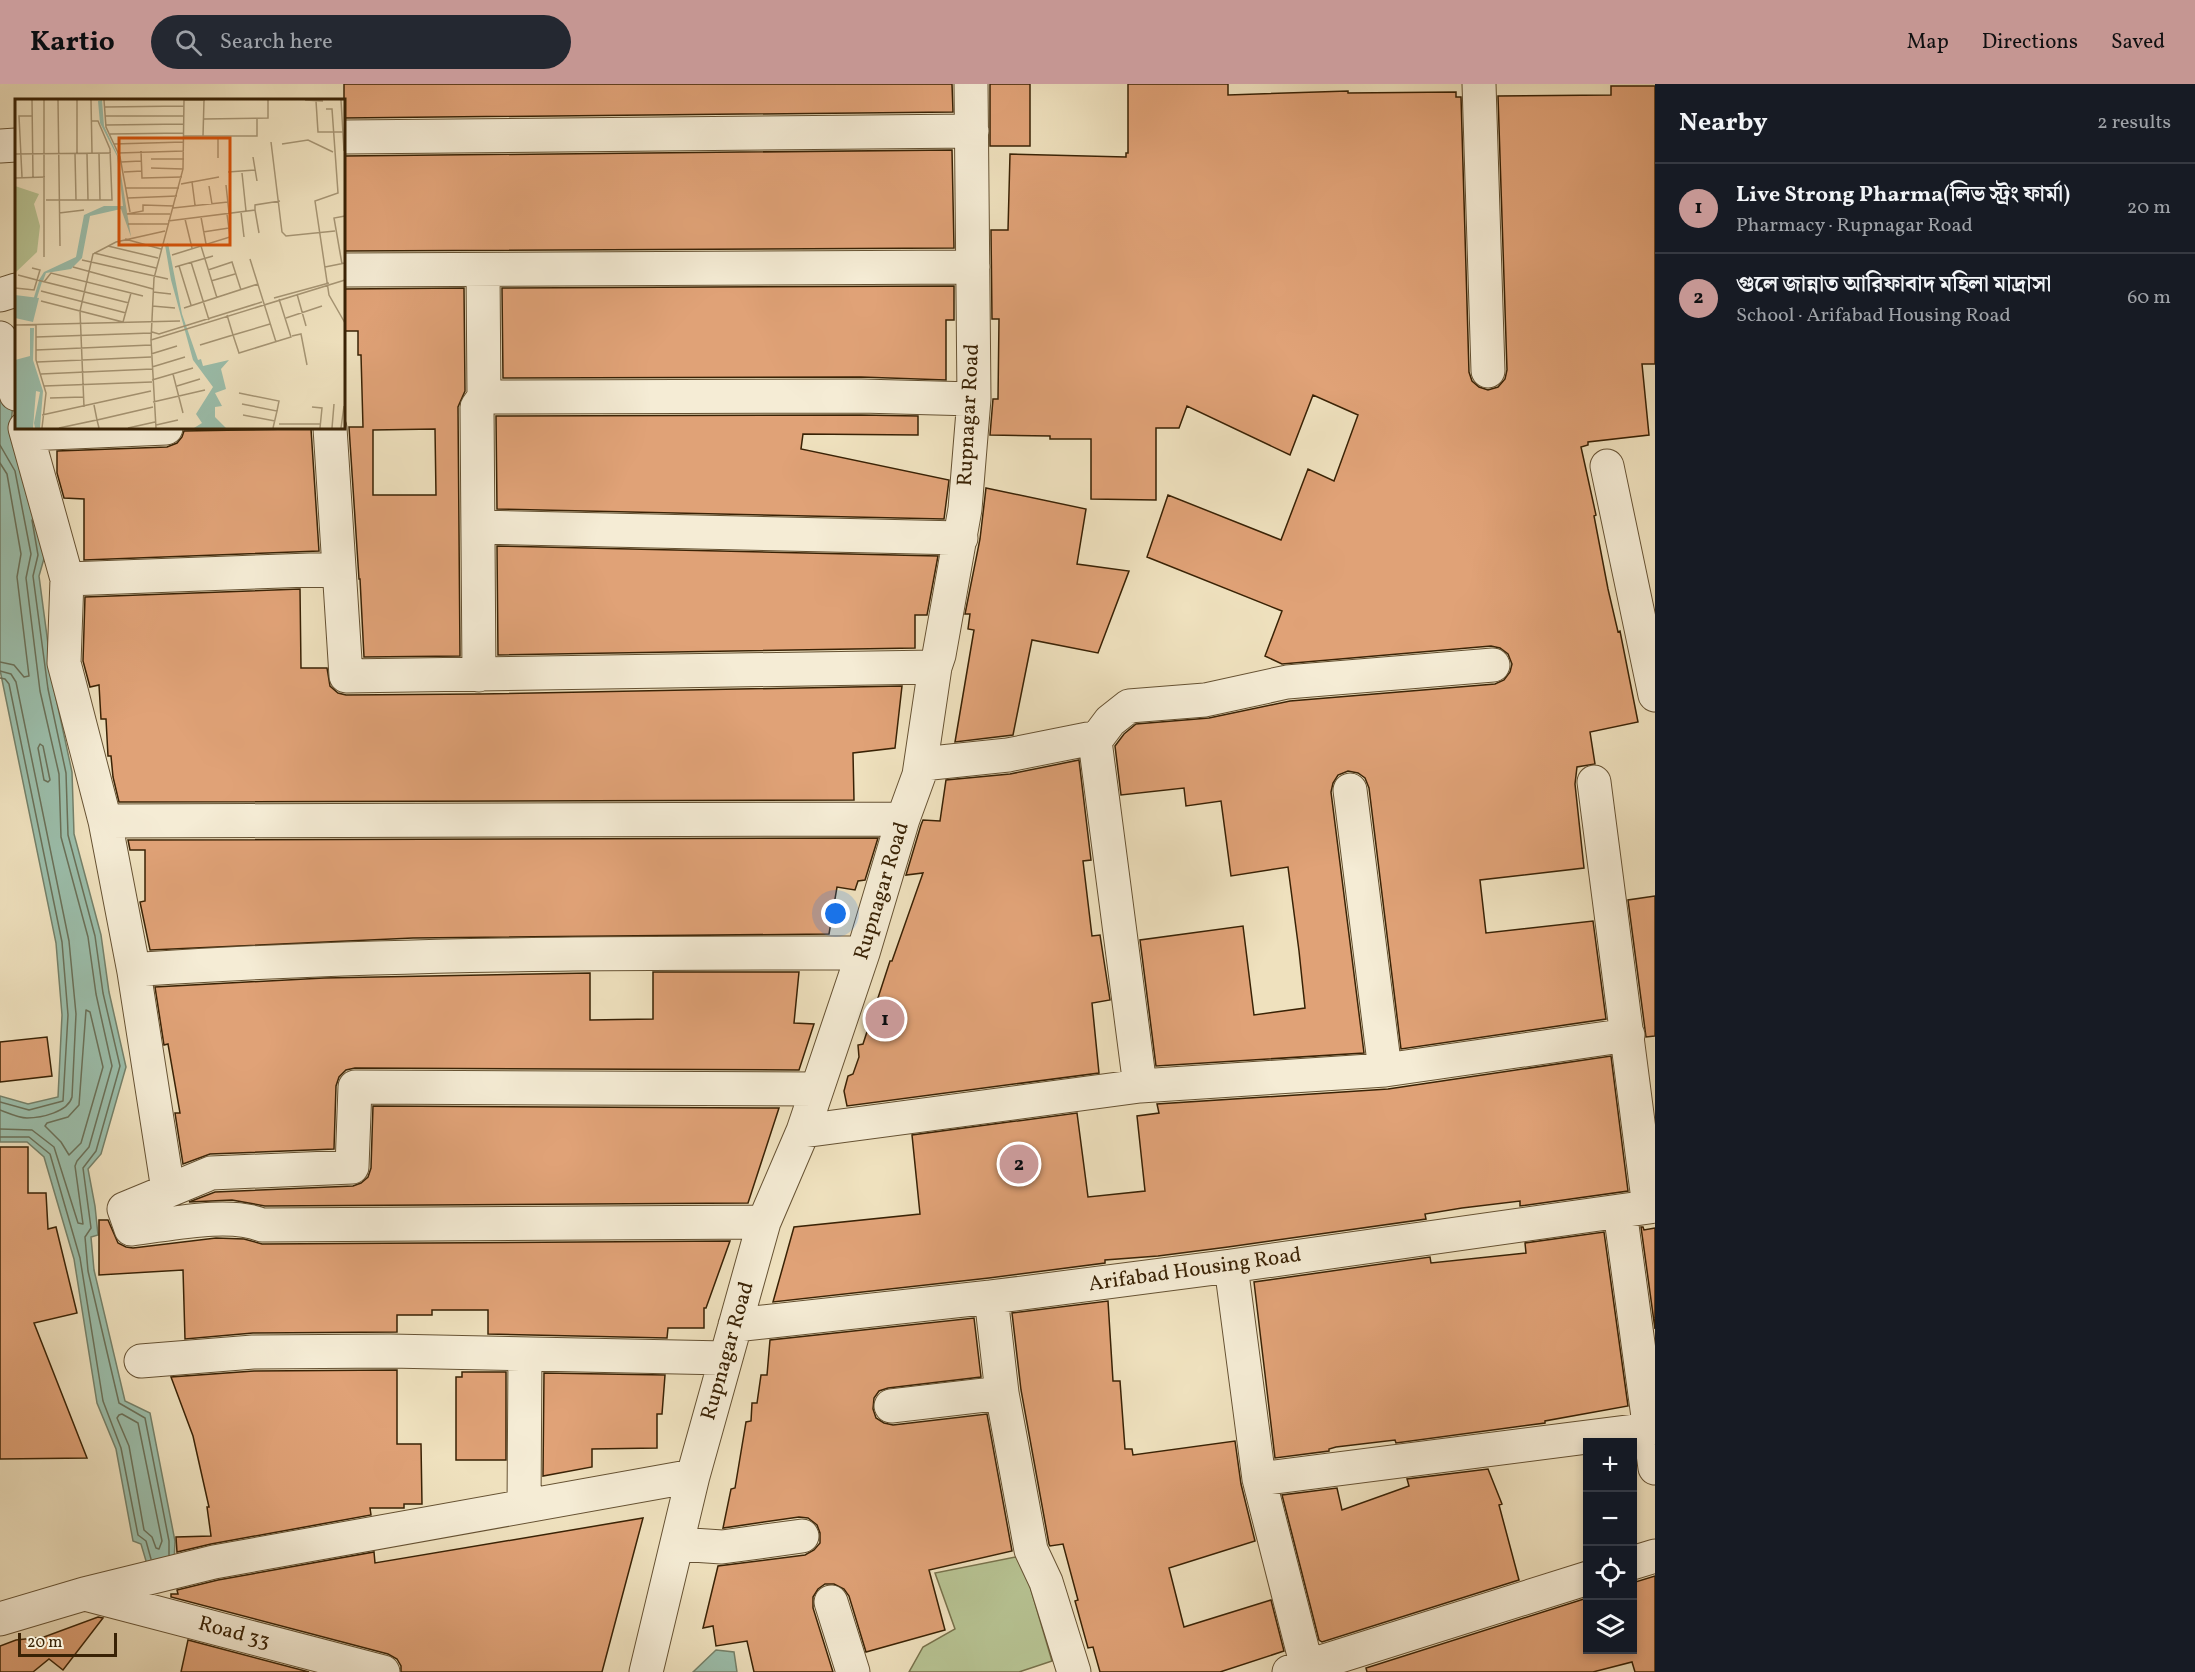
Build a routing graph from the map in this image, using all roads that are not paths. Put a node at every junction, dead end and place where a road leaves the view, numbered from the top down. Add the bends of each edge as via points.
1 (971, 84) edge
2 (1479, 84) edge
3 (972, 131) junction
4 (345, 137) edge
5 (15, 145) edge
6 (0, 146) edge
7 (973, 267) junction
8 (345, 270) edge
9 (483, 271) junction
10 (15, 290) edge
11 (0, 295) edge
12 (0, 338) edge
13 (1488, 371) dead end
14 (15, 390) edge
15 (484, 397) junction
16 (974, 399) junction
17 (119, 429) edge
18 (330, 429) edge
19 (26, 431) edge
20 (1607, 466) dead end
21 (479, 527) junction
22 (961, 538) junction
23 (338, 569) junction
24 (67, 579) junction
25 (1643, 583) edge
26 (1492, 665) dead end
27 (935, 667) junction
28 (479, 675) junction
29 (1655, 695) edge
30 (1095, 741) junction
31 (922, 764) junction
32 (1594, 782) dead end
33 (1350, 790) dead end
34 (903, 819) junction
35 (105, 821) junction
36 (863, 953) junction
37 (134, 972) junction
38 (1628, 1035) junction
39 (1385, 1070) junction
40 (1140, 1086) junction
41 (816, 1089) junction
42 (802, 1131) junction
43 (168, 1190) junction
44 (1641, 1208) edge
45 (764, 1222) junction
46 (1231, 1266) junction
47 (991, 1297) junction
48 (735, 1325) junction
49 (525, 1355) junction
50 (726, 1358) junction
51 (141, 1360) dead end
52 (1002, 1393) junction
53 (891, 1407) dead end
54 (1650, 1429) junction
55 (1655, 1468) edge
56 (693, 1476) junction
57 (1259, 1479) junction
58 (524, 1506) junction
59 (802, 1536) dead end
60 (677, 1544) junction
61 (1655, 1556) edge
62 (1637, 1561) edge
63 (1583, 1579) edge
64 (84, 1594) junction
65 (831, 1602) dead end
66 (0, 1619) edge
67 (1298, 1670) edge
68 (384, 1672) edge
69 (646, 1672) edge
70 (854, 1672) edge
71 (1074, 1672) edge

1 - 3 street, Rupnagar Road
2 - 13 street
3 - 4 street
3 - 7 street, Rupnagar Road
5 - 6 street
7 - 9 street
7 - 16 street, Rupnagar Road
8 - 9 street
9 - 15 street
10 - 11 street
12 - 14 street
15 - 16 street
15 - 21 street via 477,407
16 - 22 street, Rupnagar Road
17 - 19 street
18 - 23 street
19 - 24 street
20 - 25 street
21 - 22 street
21 - 28 street
22 - 27 street, Rupnagar Road
23 - 24 street
23 - 28 street via 346,676
24 - 35 street via 64,663
25 - 29 street
26 - 30 street via 1287,682 1205,700 1129,706 1110,721
27 - 28 street
27 - 31 street, Rupnagar Road
30 - 31 street via 1088,738 1008,756
30 - 40 street
31 - 34 street, Rupnagar Road
32 - 38 street
33 - 39 street
34 - 35 street
34 - 36 street, Rupnagar Road
35 - 37 street
36 - 37 street via 260,961
36 - 41 street, Rupnagar Road
37 - 43 street
38 - 39 street
38 - 44 street
39 - 40 street
40 - 42 street
41 - 42 street, Rupnagar Road
41 - 43 street via 355,1087 352,1167 211,1173
42 - 45 street, Rupnagar Road
43 - 45 street via 124,1209 131,1229 224,1218 262,1225
44 - 46 street, Arifabad Housing Road
44 - 54 street
45 - 48 street, Rupnagar Road
46 - 47 street, Arifabad Housing Road
46 - 57 street
47 - 48 street, Arifabad Housing Road
47 - 52 street
48 - 50 street, Rupnagar Road
49 - 50 street
49 - 51 street via 254,1352
49 - 58 street
50 - 56 street, Rupnagar Road
52 - 53 street
52 - 71 street via 1031,1550 1046,1582
54 - 55 street
54 - 57 street
56 - 58 street
56 - 60 street, Rupnagar Road
57 - 67 street
58 - 64 street via 214,1562
59 - 60 street via 722,1546
60 - 69 street, Rupnagar Road
61 - 62 street
63 - 67 street
64 - 66 street
64 - 68 street, Road 33
65 - 70 street

